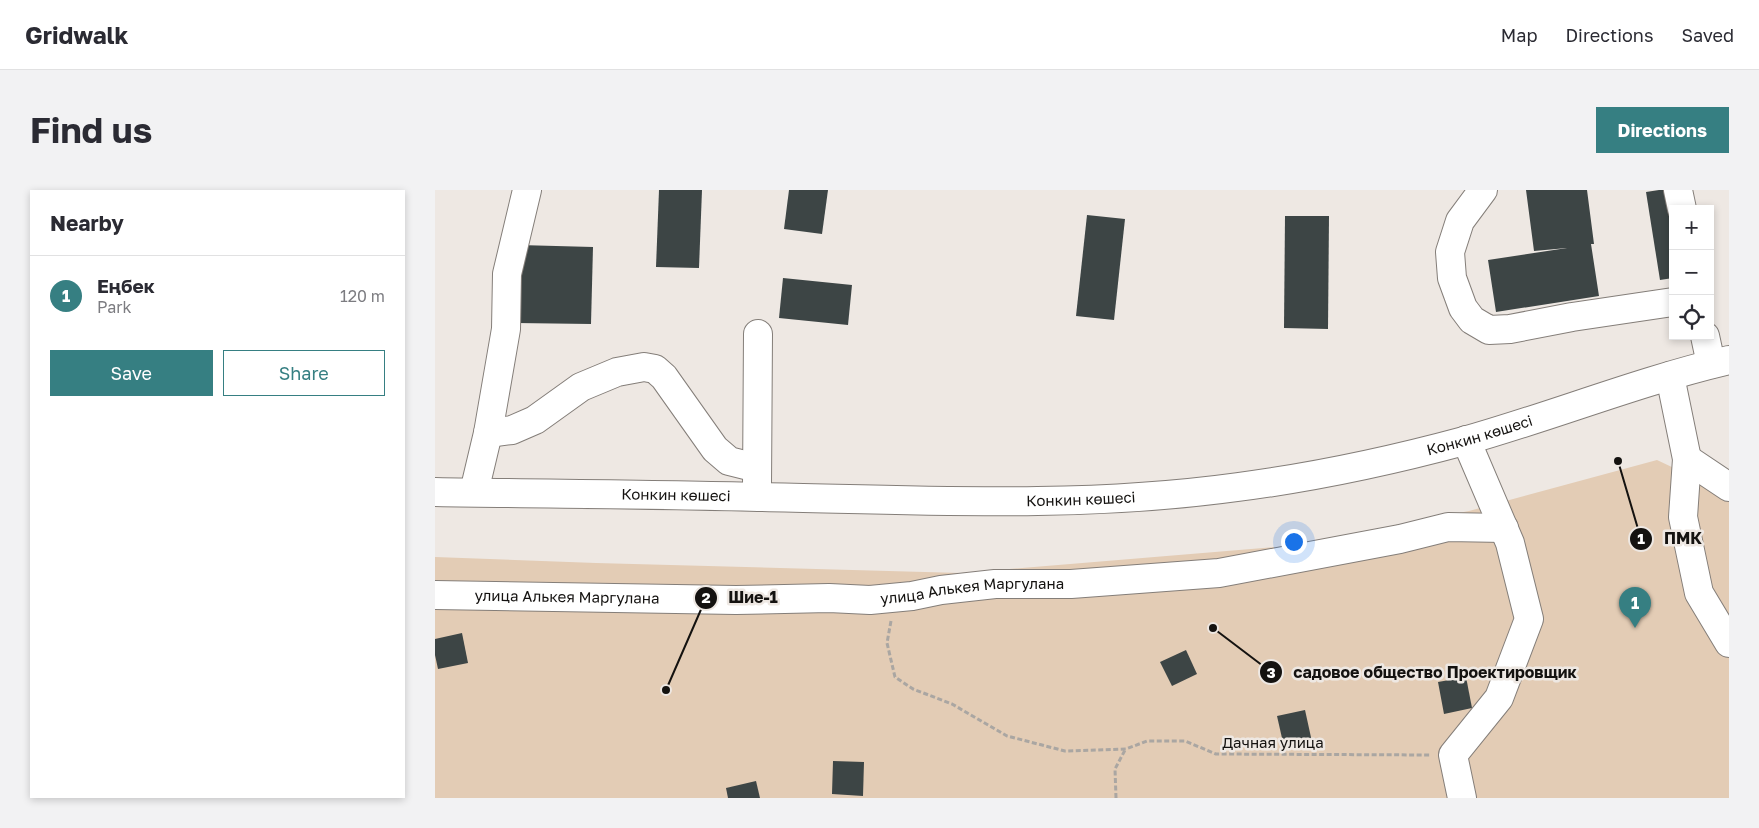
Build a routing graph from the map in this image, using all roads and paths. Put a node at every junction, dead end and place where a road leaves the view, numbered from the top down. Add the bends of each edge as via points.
1 (527, 190) edge
2 (1483, 190) edge
3 (1679, 190) edge
4 (1681, 205) edge
5 (1669, 303) edge
6 (758, 334) dead end
7 (1707, 340) edge
8 (1720, 362) edge
9 (1670, 376) junction
10 (487, 433) junction
11 (1466, 440) junction
12 (1687, 458) junction
13 (757, 468) junction
14 (1729, 487) edge
15 (435, 492) edge
16 (474, 492) junction
17 (757, 496) junction
18 (1504, 528) junction
19 (435, 595) edge
20 (895, 597) junction
21 (1729, 643) edge
22 (1125, 749) junction
23 (1453, 754) junction
24 (1116, 798) edge
25 (1462, 798) edge

1 - 10 main road via 507,274 506,329
2 - 5 main road via 1460,221 1450,252 1451,278 1463,308 1473,320 1489,330
3 - 4 main road
6 - 13 main road
7 - 8 main road
8 - 9 main road, Конкин көшесі
9 - 11 main road, Конкин көшесі
9 - 12 main road
10 - 13 main road via 512,430 535,420 581,387 617,372 645,367 655,369 664,377 715,449 729,462
10 - 16 main road
11 - 17 main road, Конкин көшесі via 1344,470 1154,497 984,503
11 - 18 main road
12 - 14 main road
12 - 21 main road via 1683,517 1699,593
13 - 17 main road
15 - 16 main road, Конкин көшесі
16 - 17 main road, Конкин көшесі
18 - 20 main road, улица Алькея Маргулана via 1448,527 1401,539 1219,573 1071,584 995,584
18 - 23 main road via 1529,619 1499,698
19 - 20 main road, улица Алькея Маргулана via 736,600 870,600
20 - 22 path, Дачная улица via 887,643 895,677 913,689 952,704 1007,736 1065,751
22 - 23 path, Дачная улица via 1147,741 1185,741 1216,754
22 - 24 path via 1115,769
23 - 25 main road

